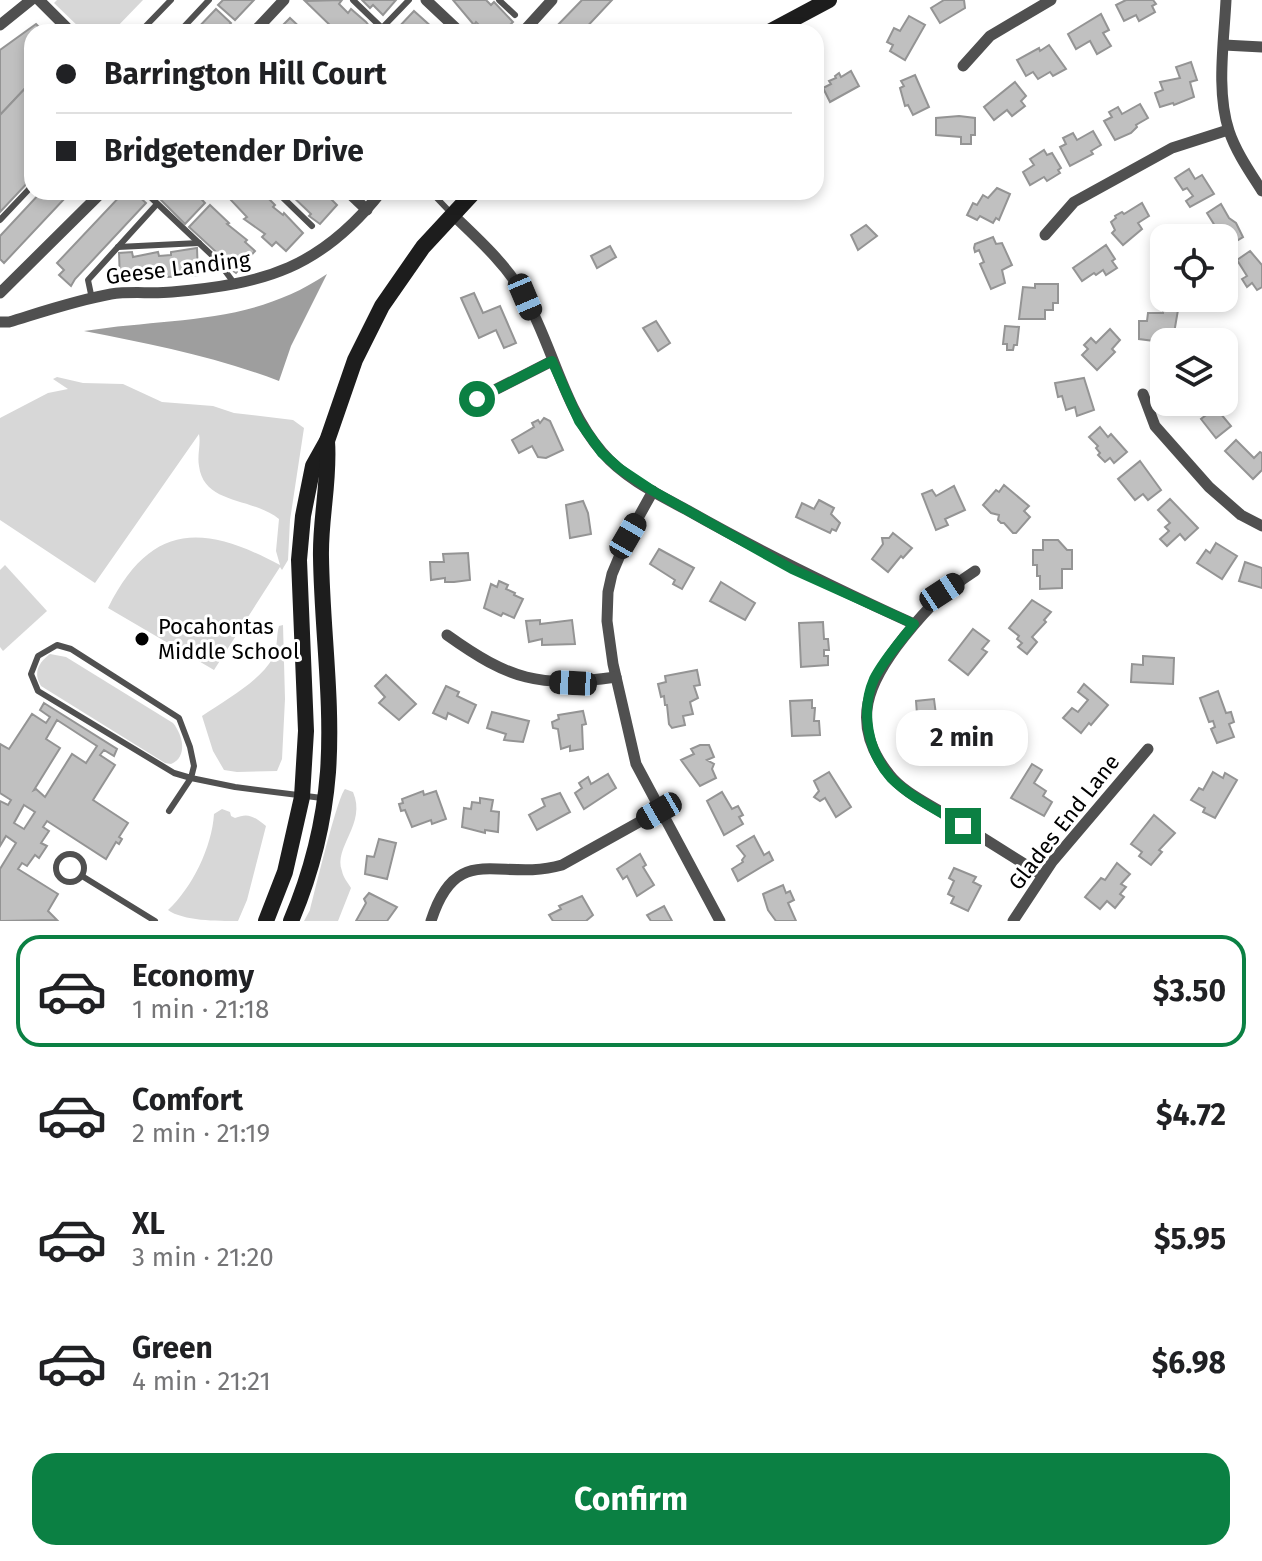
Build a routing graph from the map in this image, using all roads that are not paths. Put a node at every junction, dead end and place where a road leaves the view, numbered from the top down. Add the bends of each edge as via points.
1 (31, 0) edge
2 (39, 0) edge
3 (171, 0) edge
4 (209, 0) edge
5 (284, 0) edge
6 (353, 0) edge
7 (409, 0) edge
8 (426, 0) edge
9 (499, 0) edge
10 (552, 0) edge
11 (829, 0) edge
12 (1051, 0) edge
13 (1226, 0) edge
14 (515, 15) dead end
15 (63, 24) edge
16 (148, 24) edge
17 (186, 24) edge
18 (262, 24) edge
19 (378, 24) edge
20 (389, 24) edge
21 (452, 24) edge
22 (530, 24) edge
23 (784, 24) edge
24 (0, 25) edge
25 (1224, 45) junction
26 (1262, 47) edge
27 (963, 66) dead end
28 (1228, 130) junction
29 (1262, 191) edge
30 (24, 194) edge
31 (94, 200) edge
32 (153, 200) edge
33 (285, 200) edge
34 (356, 200) edge
35 (375, 200) edge
36 (439, 200) edge
37 (466, 200) edge
38 (157, 204) junction
39 (367, 210) junction
40 (452, 214) junction
41 (0, 220) edge
42 (312, 226) dead end
43 (1045, 235) dead end
44 (199, 243) junction
45 (118, 247) junction
46 (234, 283) junction
47 (0, 293) edge
48 (92, 299) junction
49 (0, 322) edge
50 (552, 361) junction
51 (1143, 394) dead end
52 (477, 399) dead end
53 (327, 441) junction
54 (653, 491) junction
55 (1262, 526) edge
56 (975, 571) dead end
57 (914, 624) junction
58 (447, 635) dead end
59 (616, 677) junction
60 (1148, 749) dead end
61 (191, 778) junction
62 (302, 797) junction
63 (325, 799) junction
64 (169, 811) dead end
65 (659, 811) junction
66 (1042, 875) junction
67 (82, 876) junction
68 (155, 921) edge
69 (266, 921) edge
70 (291, 921) edge
71 (431, 921) edge
72 (720, 921) edge
73 (1013, 921) edge

1 - 24 street
2 - 15 street
3 - 16 lane
4 - 17 lane
5 - 18 street
6 - 19 lane
7 - 20 lane
8 - 21 street
9 - 14 lane
10 - 22 street
11 - 23 main road
12 - 27 street via 990,36
13 - 25 street
25 - 26 street
25 - 28 street
28 - 29 street
28 - 43 street via 1158,154 1074,202
30 - 41 lane
31 - 47 street
32 - 38 lane
33 - 42 lane
34 - 39 street
35 - 39 street, Geese Landing
36 - 40 lane
37 - 40 main road
38 - 44 lane
38 - 45 lane
39 - 46 street, Geese Landing via 306,261 273,276
40 - 50 street via 504,265 525,297
40 - 53 main road via 415,258 375,320 342,392
44 - 45 lane
44 - 46 lane
45 - 48 lane via 88,280
46 - 48 street, Geese Landing
48 - 49 street, Geese Landing
50 - 52 street
50 - 54 street via 579,421 602,453
51 - 55 street via 1155,426 1209,487
53 - 62 main road via 313,466 299,560 306,731
53 - 63 main road via 320,547 329,720
54 - 57 street via 792,569
54 - 59 street via 616,560 610,583 607,621
56 - 57 street via 942,592
57 - 66 street via 873,682 867,715 873,749 889,775 911,793
58 - 59 street via 491,665 520,676 573,683
59 - 65 street via 636,764
60 - 66 street, Glades End Lane
61 - 61 lane via 194,766 179,718 71,649 57,645 38,656 31,674 38,691 174,773
61 - 62 lane
61 - 64 lane
62 - 63 lane
62 - 69 main road via 285,872
63 - 70 main road via 313,857
65 - 71 street via 562,865 459,875 438,897
65 - 72 street
66 - 73 street, Glades End Lane
67 - 67 lane via 79,857 66,855 59,861 58,874 64,881
67 - 68 lane

